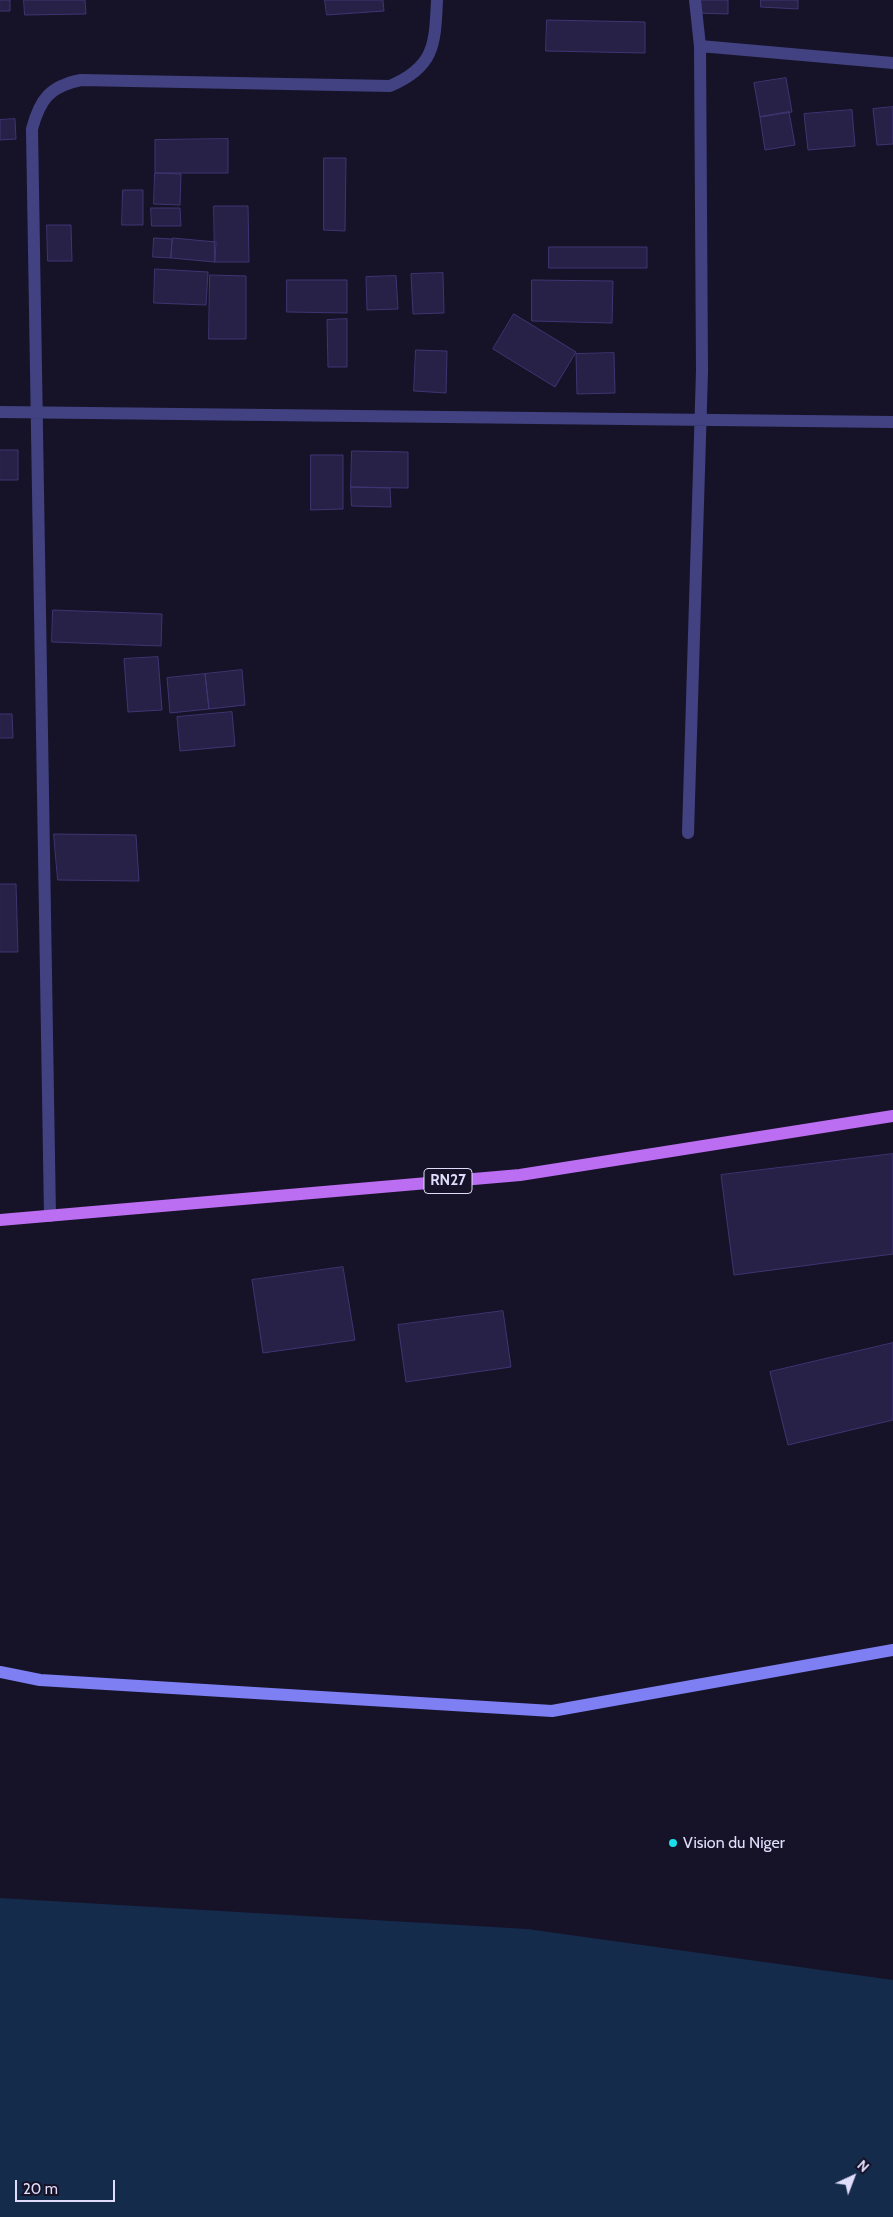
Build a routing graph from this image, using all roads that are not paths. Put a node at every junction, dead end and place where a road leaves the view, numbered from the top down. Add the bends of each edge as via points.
1 (437, 0) edge
2 (695, 0) edge
3 (700, 46) junction
4 (893, 63) edge
5 (0, 412) edge
6 (38, 412) junction
7 (700, 419) junction
8 (893, 422) edge
9 (688, 833) dead end
10 (893, 1116) edge
11 (50, 1216) junction
12 (0, 1220) edge
13 (893, 1650) edge
14 (0, 1672) edge

1 - 6 street via 435,37 426,62 404,80 390,86 81,80 53,89 36,115 32,129
2 - 3 street
3 - 4 street
3 - 7 street
5 - 6 street
6 - 7 street
6 - 11 street
7 - 8 street
7 - 9 street
10 - 11 main road, RN27 via 520,1175
11 - 12 main road, RN27
13 - 14 main road via 552,1711 40,1680

